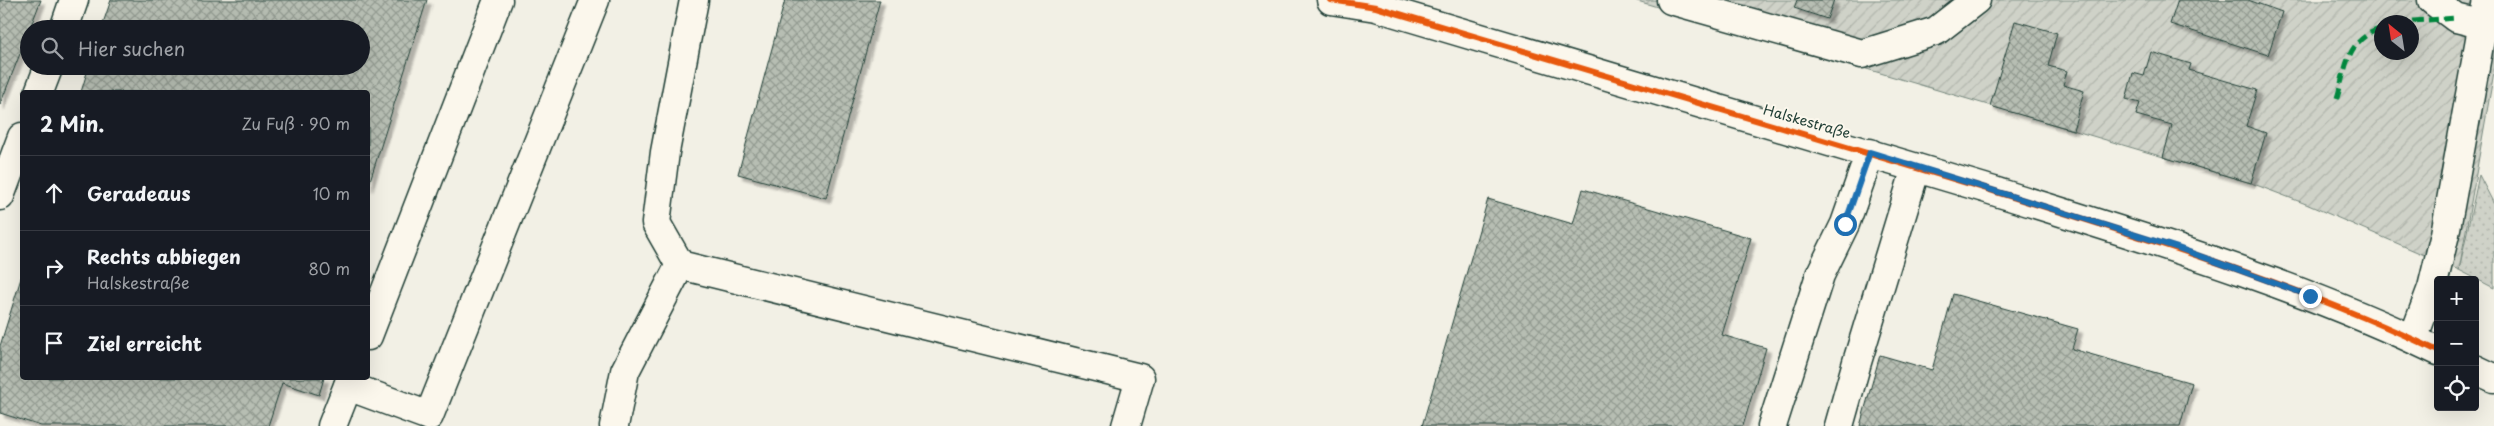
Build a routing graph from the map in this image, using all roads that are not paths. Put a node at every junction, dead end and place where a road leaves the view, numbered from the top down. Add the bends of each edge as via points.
1 (74, 0) edge
2 (498, 0) edge
3 (595, 0) edge
4 (694, 0) edge
5 (1331, 0) edge
6 (1671, 0) edge
7 (1976, 0) edge
8 (2432, 0) edge
9 (2485, 12) edge
10 (67, 20) edge
11 (46, 75) edge
12 (40, 90) edge
13 (20, 142) edge
14 (1870, 152) junction
15 (1916, 168) junction
16 (0, 196) edge
17 (680, 264) junction
18 (370, 331) edge
19 (2413, 339) junction
20 (2434, 349) edge
21 (2479, 371) edge
22 (2494, 378) edge
23 (350, 382) edge
24 (332, 426) edge
25 (614, 426) edge
26 (1126, 426) edge
27 (1772, 426) edge
28 (1840, 426) edge

1 - 10 street
2 - 18 street
3 - 23 street via 429,416
4 - 17 street via 665,152 656,223
5 - 14 street, Halskestraße via 1376,7
6 - 7 street via 1862,54 1936,31
8 - 9 street via 2456,18
9 - 19 street via 2445,234 2432,288
11 - 12 street
13 - 16 street
14 - 15 street, Halskestraße
14 - 27 street via 1845,224 1820,275
15 - 19 street, Halskestraße via 2178,248 2310,296
15 - 28 street
17 - 25 street via 625,371
17 - 26 street via 1140,378
19 - 20 street, Halskestraße
21 - 22 street
23 - 24 street

